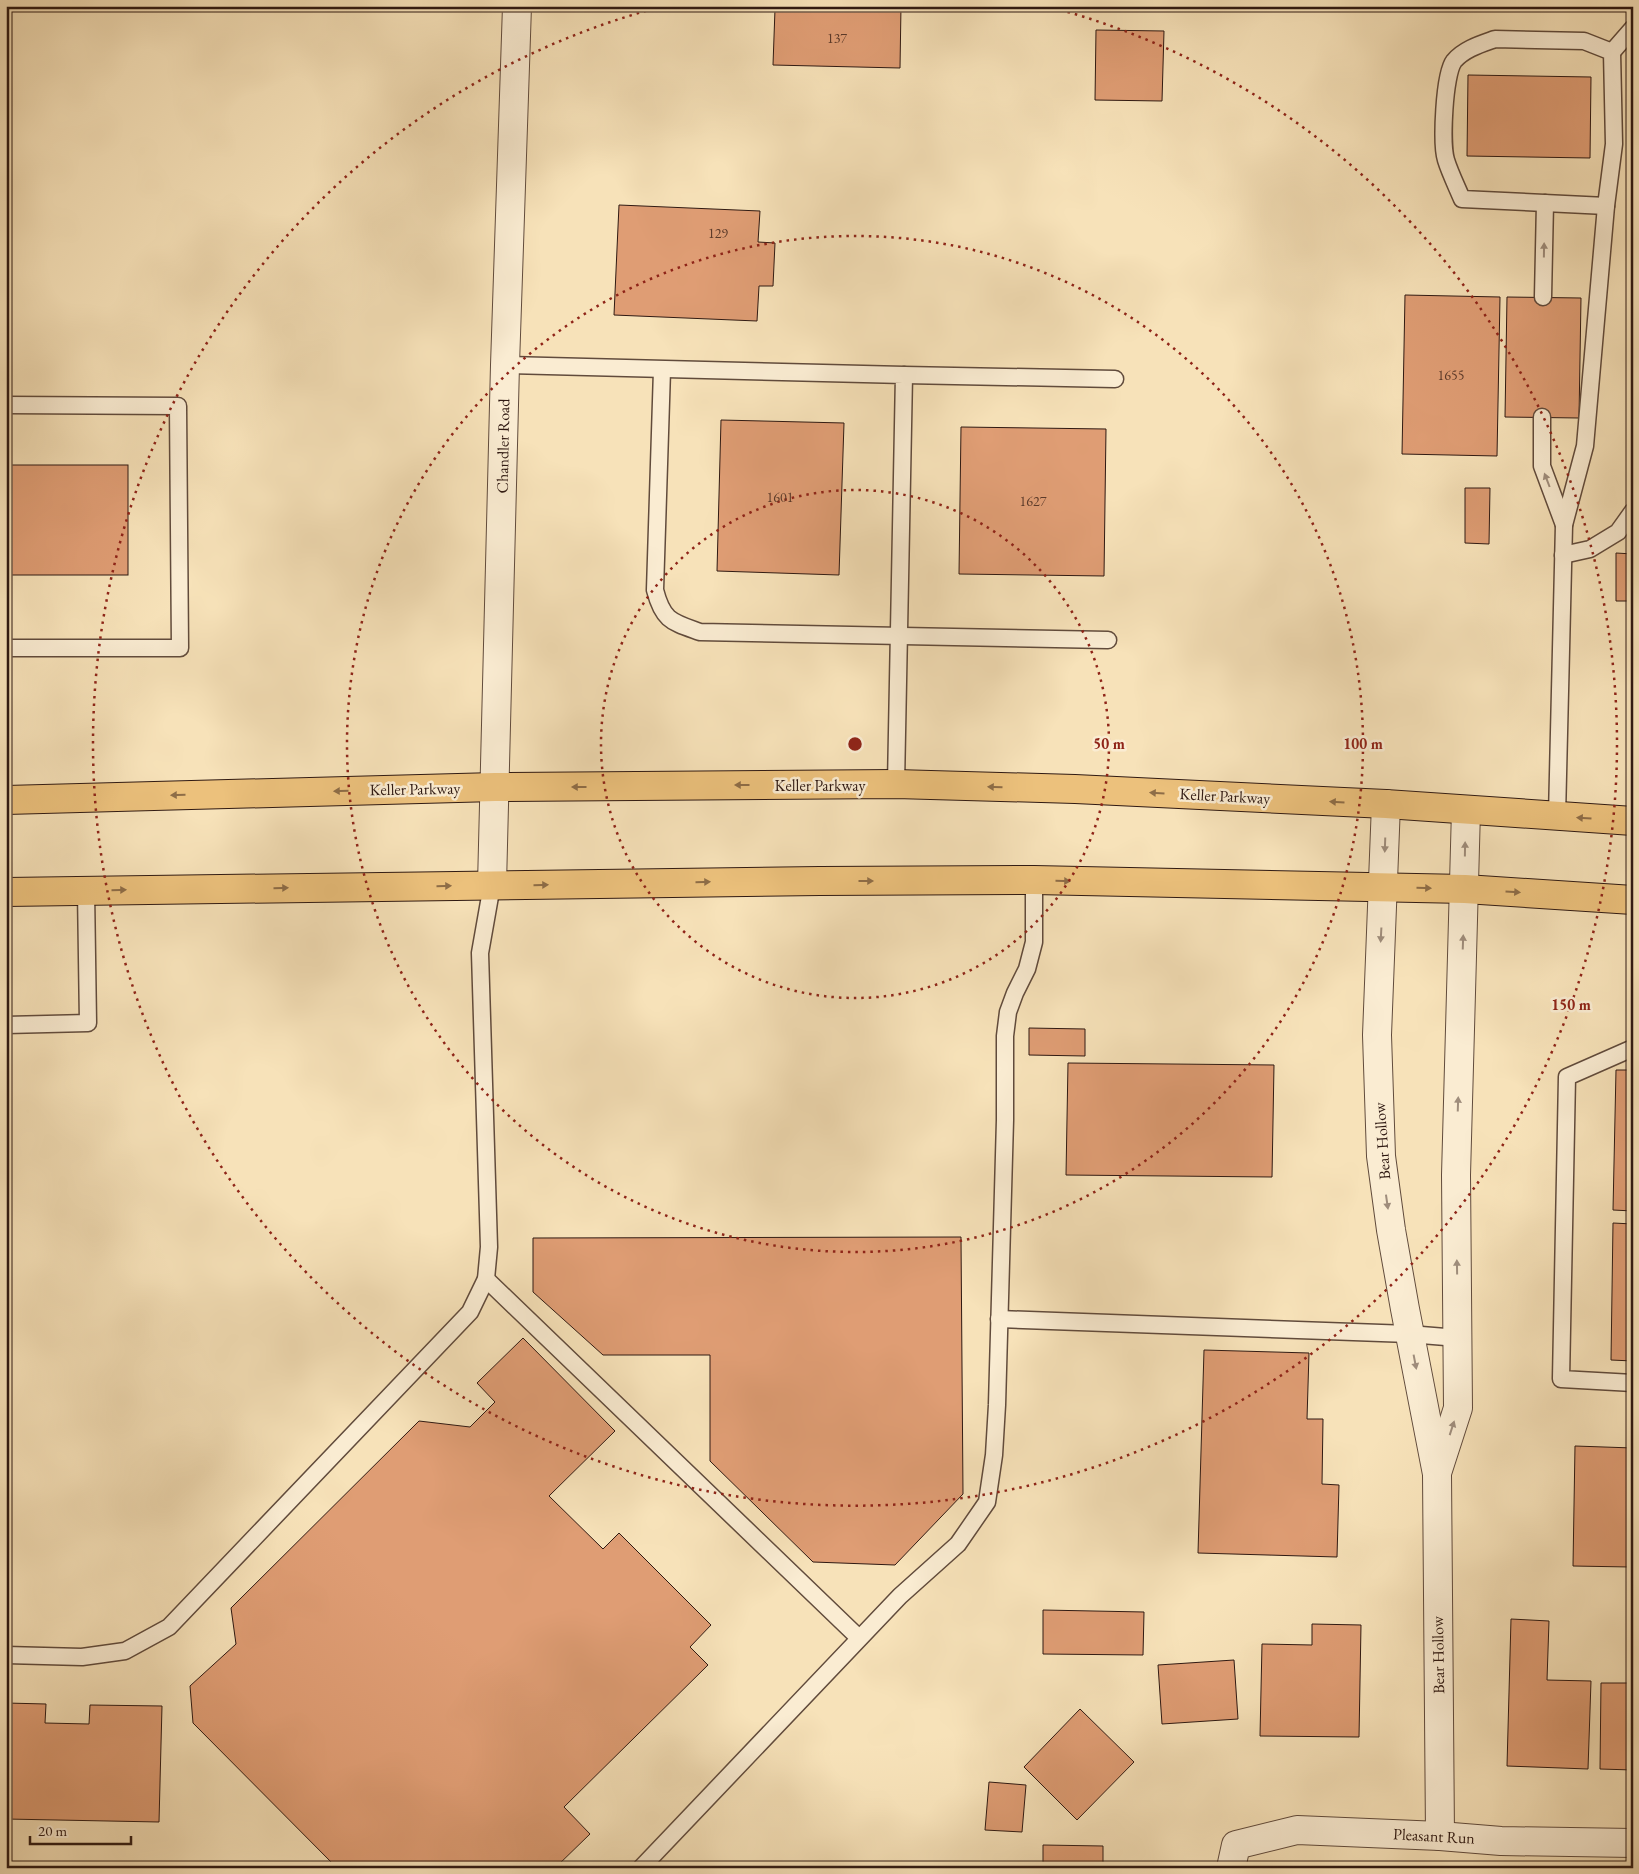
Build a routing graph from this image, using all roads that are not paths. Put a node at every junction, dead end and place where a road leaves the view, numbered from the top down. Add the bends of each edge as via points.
1 (517, 6) edge
2 (1633, 28) edge
3 (1612, 52) junction
4 (1545, 203) junction
5 (1606, 206) junction
6 (1543, 297) dead end
7 (505, 365) junction
8 (662, 370) junction
9 (904, 375) junction
10 (1115, 379) dead end
11 (6, 405) edge
12 (1542, 417) dead end
13 (1633, 511) edge
14 (1564, 525) junction
15 (1563, 555) junction
16 (897, 635) junction
17 (1108, 640) dead end
18 (6, 648) edge
19 (896, 784) junction
20 (494, 787) junction
21 (6, 800) edge
22 (1386, 804) junction
23 (1466, 810) junction
24 (1557, 816) junction
25 (1633, 821) edge
26 (1034, 880) junction
27 (492, 885) junction
28 (1383, 886) junction
29 (1465, 889) junction
30 (86, 891) junction
31 (6, 892) edge
32 (1633, 900) edge
33 (6, 1025) edge
34 (1633, 1048) edge
35 (486, 1279) junction
36 (1000, 1318) junction
37 (1409, 1334) junction
38 (1458, 1338) junction
39 (1633, 1383) edge
40 (1437, 1474) junction
41 (859, 1638) junction
42 (6, 1655) edge
43 (1440, 1836) junction
44 (1633, 1843) edge
45 (1233, 1856) edge
46 (641, 1868) edge

1 - 7 street, Chandler Road
2 - 3 lane
3 - 4 lane via 1584,41 1495,39 1470,49 1453,62 1443,119 1445,159 1462,200
3 - 5 lane via 1614,144
4 - 5 lane
6 -> 4 lane
5 - 14 lane via 1586,446
7 - 8 lane
7 - 20 street, Chandler Road
8 - 9 lane
8 - 16 lane via 655,590 659,607 669,618 700,632
9 - 10 lane
9 - 16 lane
11 - 18 lane via 178,406 180,648
14 -> 12 lane via 1542,466
13 - 15 lane via 1618,532 1590,549
14 - 15 lane
15 - 24 lane
16 - 17 lane
16 - 19 lane
19 -> 20 main road, Keller Parkway
22 -> 19 main road, Keller Parkway
20 -> 21 main road, Keller Parkway
20 - 27 street, Chandler Road
22 - 23 main road, Keller Parkway
22 -> 28 street, Bear Hollow
23 - 24 main road, Keller Parkway
29 -> 23 street, Bear Hollow
25 -> 24 main road, Keller Parkway
27 -> 26 main road
26 -> 28 main road
26 - 36 lane via 1034,942 1027,969 1008,1012 1005,1036
30 -> 27 main road
27 - 35 lane via 480,953 489,1246
28 -> 29 main road
28 -> 37 street, Bear Hollow via 1376,1036 1381,1156
29 -> 32 main road
38 -> 29 street, Bear Hollow via 1456,1175
30 - 31 main road
30 - 33 lane via 88,1022
34 - 39 lane via 1567,1077 1561,1378
35 - 41 lane
35 - 42 lane via 470,1312 169,1627 125,1651 82,1657
36 - 37 lane
36 - 41 lane via 994,1455 987,1502 958,1544
37 - 38 lane
37 -> 40 street, Bear Hollow
40 -> 38 street, Bear Hollow via 1458,1408
40 - 43 street, Bear Hollow
41 - 46 lane
43 - 44 street, Pleasant Run via 1501,1841
43 - 45 street, Pleasant Run via 1297,1830

